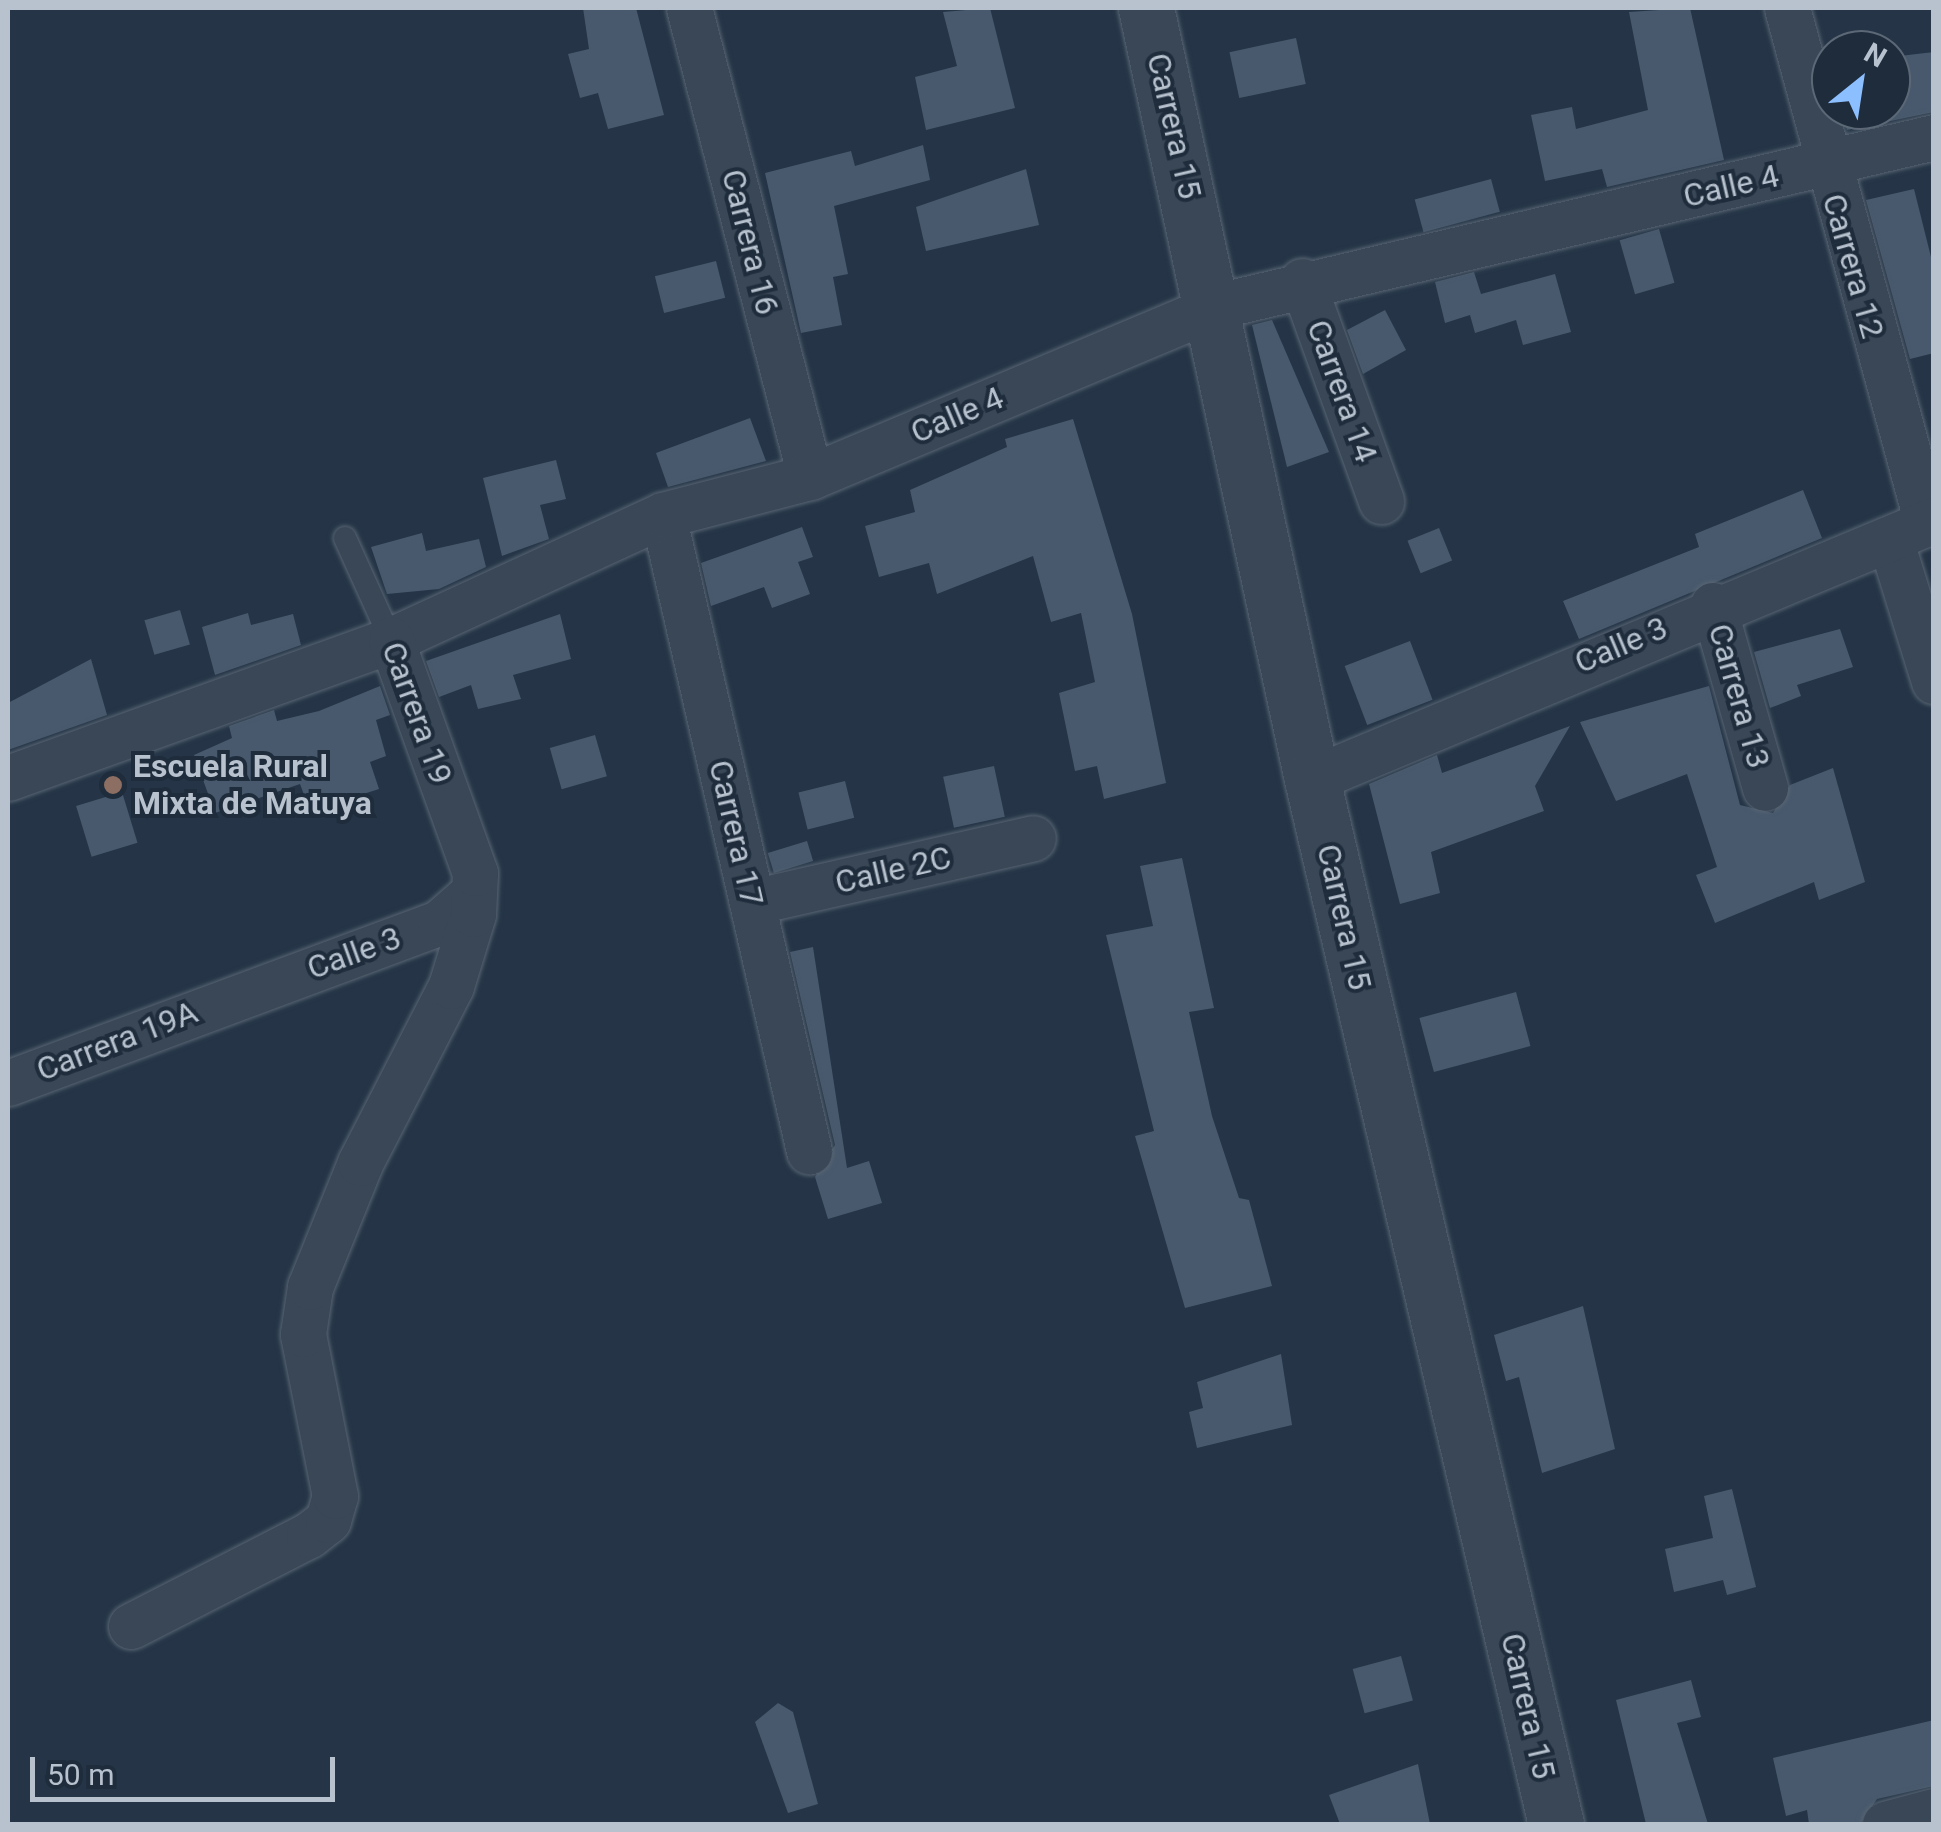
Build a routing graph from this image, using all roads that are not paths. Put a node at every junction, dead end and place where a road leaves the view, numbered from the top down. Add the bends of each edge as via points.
1 (689, 8) edge
2 (1146, 8) edge
3 (1787, 8) edge
4 (1934, 137) edge
5 (1824, 165) junction
6 (1302, 281) junction
7 (1217, 306) junction
8 (810, 476) junction
9 (1381, 501) dead end
10 (663, 515) junction
11 (1917, 527) edge
12 (345, 538) dead end
13 (1712, 605) junction
14 (391, 640) junction
15 (1934, 681) edge
16 (8, 778) edge
17 (1312, 779) junction
18 (1764, 788) dead end
19 (1033, 838) dead end
20 (474, 893) junction
21 (752, 902) junction
22 (226, 998) joint
23 (8, 1083) edge
24 (810, 1150) dead end
25 (131, 1626) dead end
26 (1934, 1811) edge
27 (1556, 1824) edge
28 (1885, 1824) edge

1 - 8 street, Carrera 16
2 - 7 street, Carrera 15
3 - 5 street, Carrera 12
4 - 5 street, Calle 4
5 - 6 street, Calle 4
5 - 11 street, Carrera 12
6 - 7 street, Calle 4
6 - 9 street, Carrera 14
7 - 8 street, Calle 4
7 - 17 street, Carrera 15
8 - 10 street, Calle 4
10 - 14 street, Calle 4
10 - 21 street, Carrera 17
11 - 13 street, Calle 3
11 - 15 street, Carrera 12
12 - 14 lane, Carrera 19
13 - 17 street, Calle 3
13 - 18 street, Carrera 13
14 - 16 street, Calle 4
14 - 20 street, Carrera 19 via 475,873
17 - 27 street, Carrera 15
19 - 21 street, Calle 2C
20 - 22 street, Calle 3 via 440,922
20 - 25 street via 451,986 360,1164 310,1287 304,1334 328,1442 328,1520 251,1570
21 - 24 street, Carrera 17
22 - 23 street, Carrera 19A
26 - 28 street

